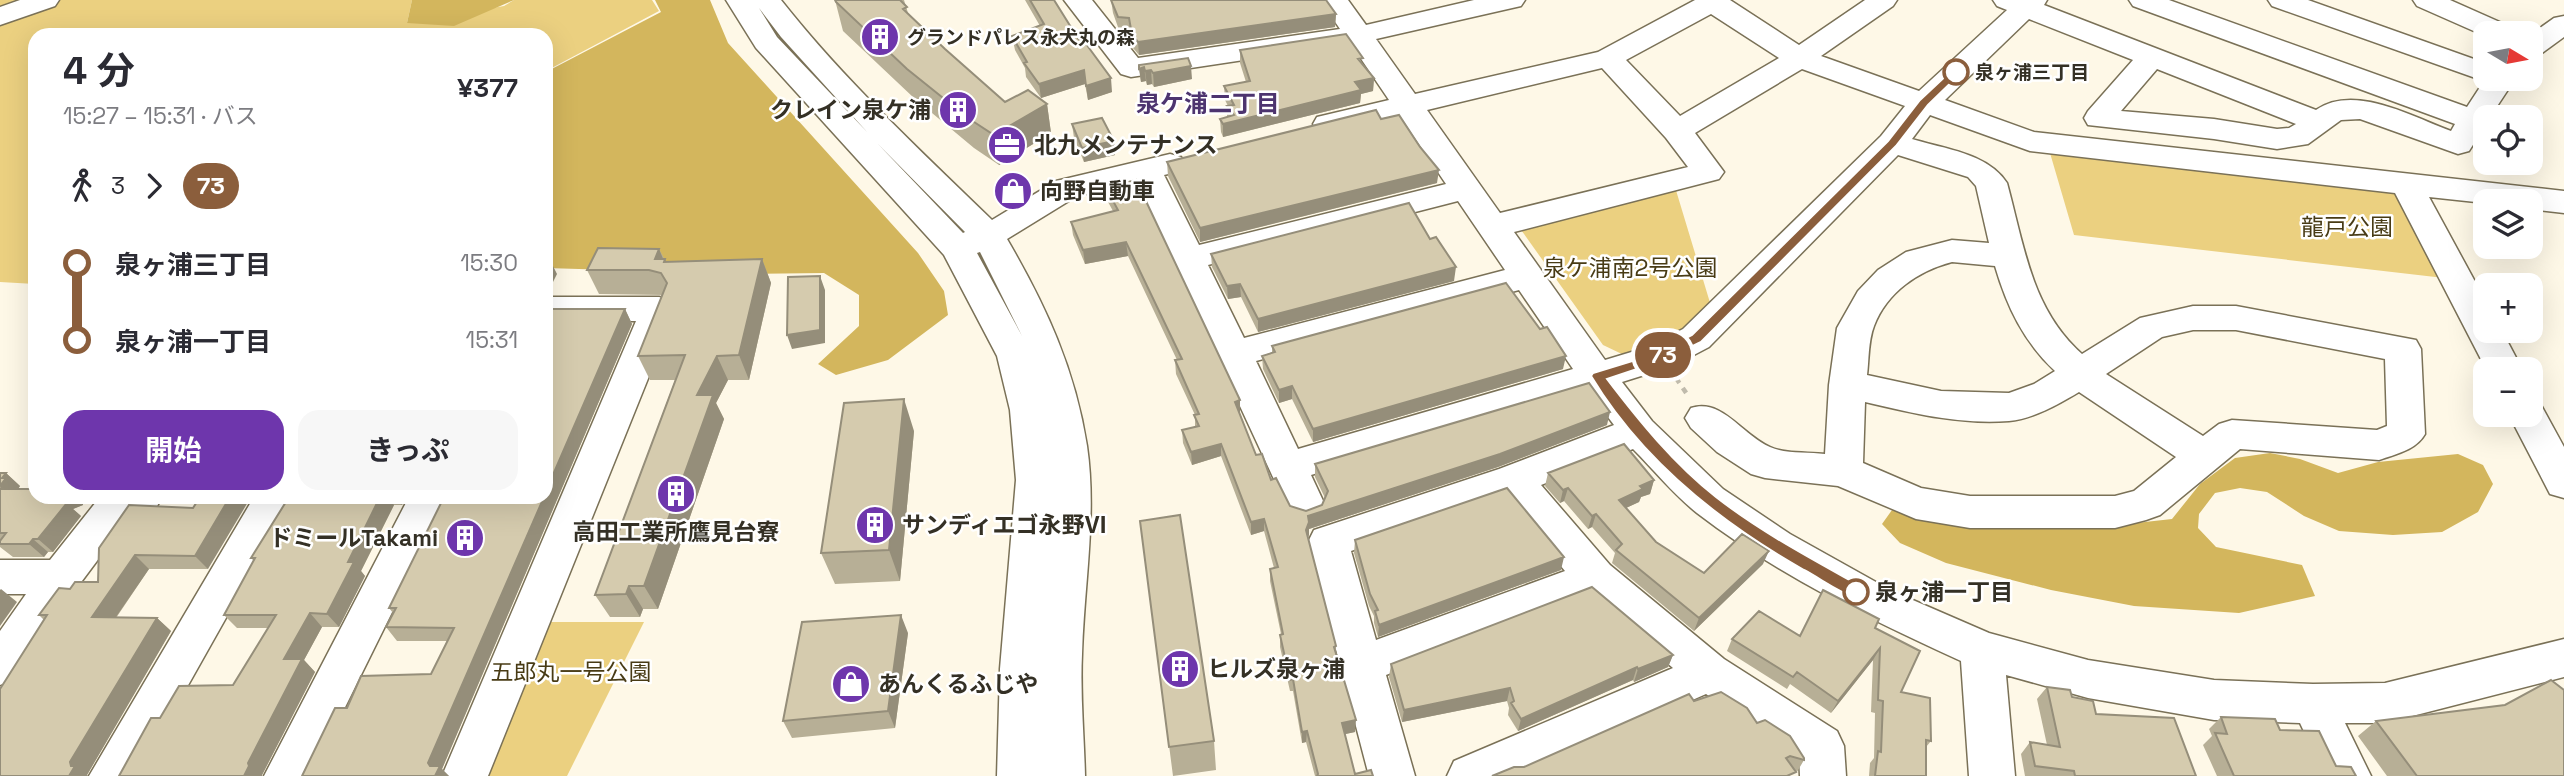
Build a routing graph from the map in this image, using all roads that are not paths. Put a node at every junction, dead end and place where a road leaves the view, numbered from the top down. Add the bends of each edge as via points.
1 (45, 0) edge
2 (740, 0) edge
3 (766, 0) edge
4 (1334, 0) edge
5 (1511, 0) edge
6 (1883, 0) edge
7 (2144, 0) edge
8 (2282, 0) edge
9 (2358, 0) edge
10 (2427, 0) edge
11 (1713, 1) edge
12 (1115, 2) edge
13 (2022, 2) edge
14 (1080, 3) edge
15 (0, 17) edge
16 (2474, 21) edge
17 (2564, 24) edge
18 (1357, 35) junction
19 (2543, 39) edge
20 (2543, 52) edge
21 (2432, 53) junction
22 (2151, 57) junction
23 (1608, 58) junction
24 (1799, 58) junction
25 (2564, 62) edge
26 (2473, 68) edge
27 (2492, 91) edge
28 (1924, 103) junction
29 (1407, 104) junction
30 (2472, 120) junction
31 (2319, 122) junction
32 (1302, 131) edge
33 (1678, 131) junction
34 (1892, 143) junction
35 (1198, 157) edge
36 (1146, 170) junction
37 (2407, 185) junction
38 (1466, 189) junction
39 (2561, 206) edge
40 (1494, 226) junction
41 (973, 243) junction
42 (2010, 256) junction
43 (1188, 259) junction
44 (1528, 276) junction
45 (553, 309) edge
46 (1234, 354) junction
47 (2498, 357) edge
48 (2079, 374) junction
49 (1597, 376) junction
50 (1847, 384) junction
51 (1704, 418) dead end
52 (2534, 427) edge
53 (1639, 431) junction
54 (2204, 456) junction
55 (1288, 467) junction
56 (1843, 471) junction
57 (1513, 480) junction
58 (2564, 482) edge
59 (123, 504) edge
60 (270, 504) edge
61 (425, 504) edge
62 (1305, 505) dead end
63 (0, 577) edge
64 (61, 577) junction
65 (1595, 577) junction
66 (1982, 650) junction
67 (2564, 658) edge
68 (1361, 665) junction
69 (0, 666) edge
70 (1709, 672) junction
71 (2313, 704) junction
72 (112, 776) edge
73 (287, 776) edge
74 (465, 776) edge
75 (1020, 776) edge
76 (1062, 776) edge
77 (1392, 776) edge
78 (1470, 776) edge
79 (1823, 776) edge
80 (1992, 776) edge
81 (2348, 776) edge

1 - 15 street
2 - 41 street via 766,42
3 - 41 street via 883,131
4 - 18 street
5 - 18 street
6 - 24 street
7 - 30 street
8 - 21 street
9 - 21 street
10 - 16 street
11 - 23 street
11 - 24 street
12 - 14 street
13 - 22 street
13 - 28 street
14 - 18 street via 1131,68
17 - 19 street
18 - 29 street
20 - 25 street
21 - 26 street
22 - 31 street
22 - 31 street via 2099,118 2277,139 2297,137
23 - 29 street
23 - 33 street
24 - 28 street
24 - 33 street
27 - 30 street
28 - 34 street
28 - 37 street via 2029,141
29 - 32 street
29 - 38 street
30 - 31 street via 2458,144 2363,110 2334,111
33 - 40 street via 1708,172
34 - 42 street via 1979,170 1992,183
34 - 49 street via 1696,338 1660,357
35 - 36 street
36 - 41 street via 1067,188
36 - 43 street
37 - 39 street
37 - 47 street
38 - 40 street
38 - 43 street
40 - 44 street
41 - 75 street via 1015,356 1029,410 1035,480
41 - 76 street via 1011,276 1039,333 1058,390 1069,449 1071,524 1060,655
42 - 48 street via 2029,314
42 - 50 street via 1952,251 1918,260 1890,278 1870,300 1855,328
43 - 46 street
44 - 46 street
44 - 49 street
45 - 74 street via 659,309
46 - 55 street
48 - 50 street via 2047,394 2011,407 1941,405
48 - 54 street
48 - 54 street via 2152,327 2193,318 2236,318 2403,349 2406,433 2379,445 2232,434
49 - 53 street
49 - 55 street
50 - 56 street
51 - 56 street via 1730,442 1765,463
52 - 58 street
53 - 57 street
53 - 66 street via 1709,500 1776,547 1877,603
54 - 56 street via 2146,504 2115,512 1970,512 1916,503
55 - 62 street
57 - 65 street
57 - 68 street via 1328,542
59 - 64 street via 115,507
60 - 72 street
61 - 73 street
63 - 64 street
64 - 69 street
65 - 68 street
65 - 70 street
66 - 71 street via 2088,679 2214,700
66 - 80 street
67 - 71 street via 2385,703
68 - 77 street
70 - 78 street
70 - 79 street via 1821,746
71 - 81 street

